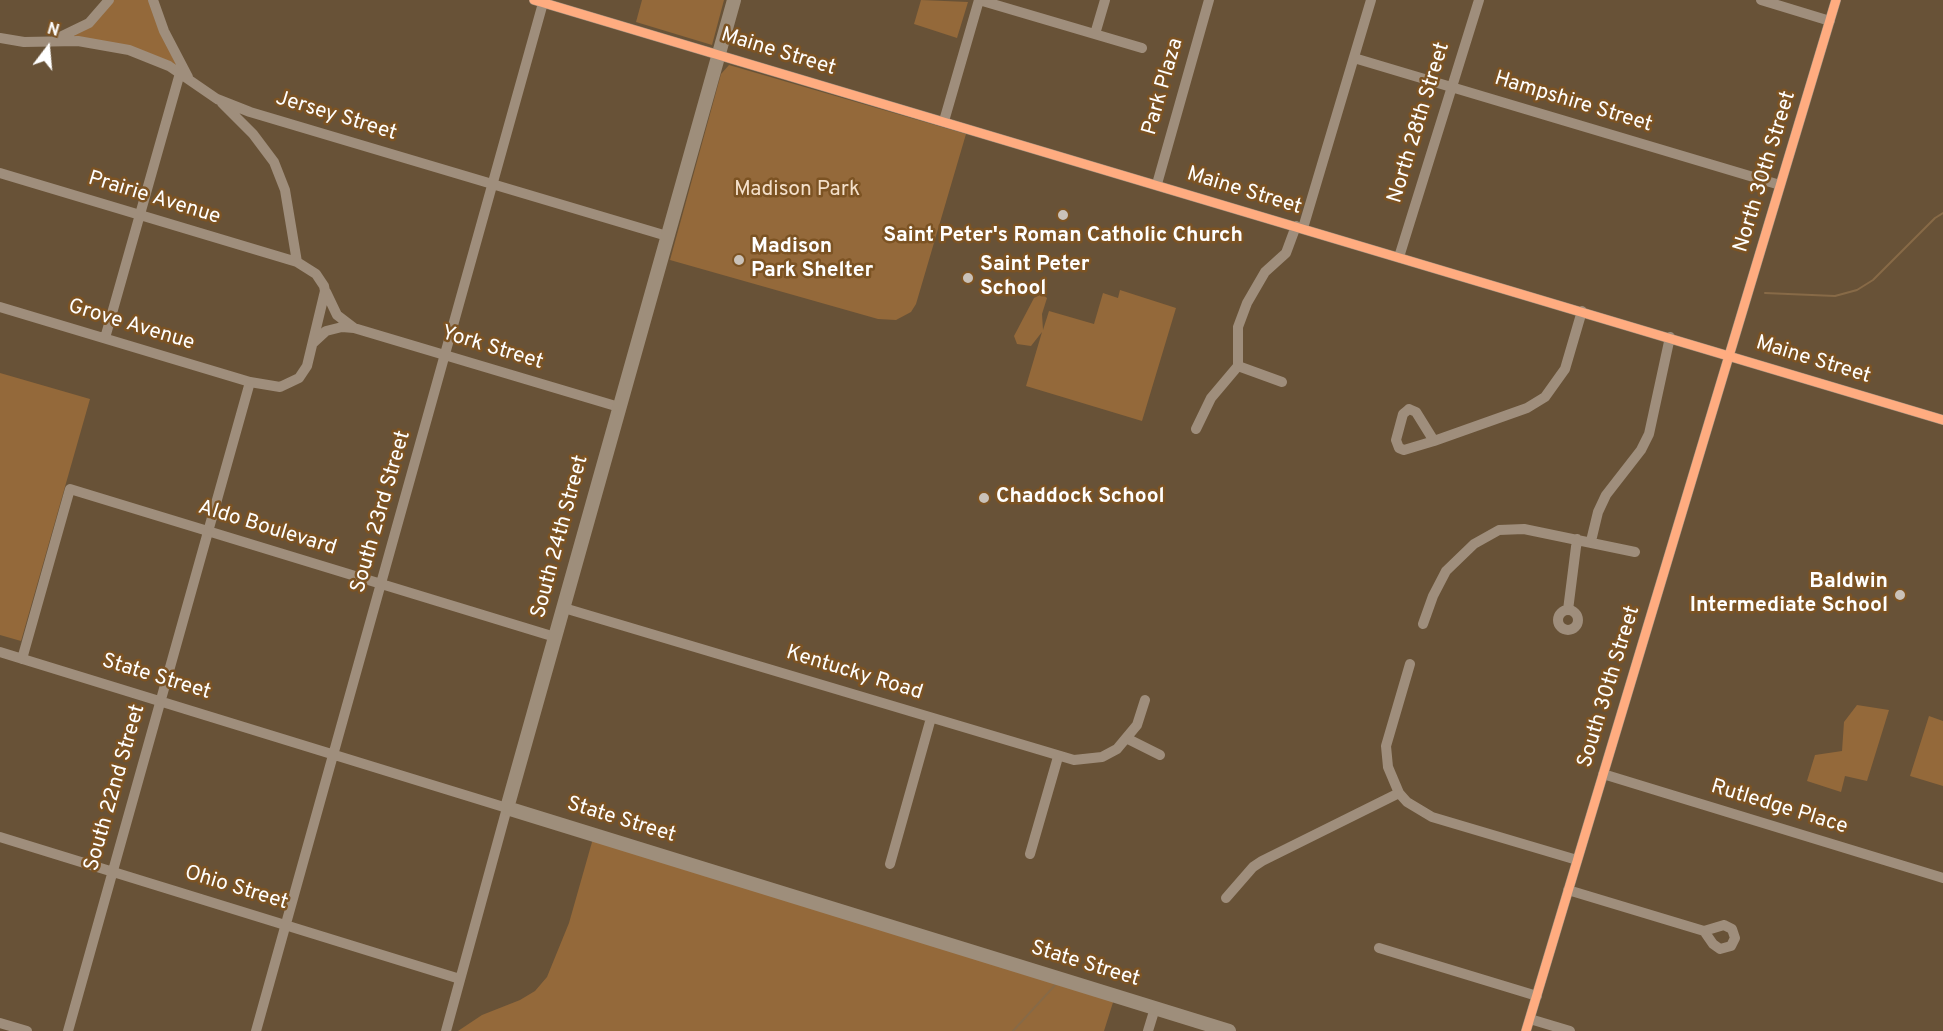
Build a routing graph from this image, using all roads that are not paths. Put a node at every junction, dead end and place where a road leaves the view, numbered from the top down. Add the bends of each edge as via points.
1 (109, 0) edge
2 (153, 0) edge
3 (734, 0) edge
4 (979, 0) edge
5 (1105, 0) edge
6 (1209, 0) edge
7 (1371, 0) edge
8 (1479, 0) edge
9 (1761, 0) edge
10 (1836, 0) edge
11 (539, 1) edge
12 (1830, 21) junction
13 (1095, 34) junction
14 (0, 38) edge
15 (52, 40) junction
16 (1142, 48) dead end
17 (718, 54) junction
18 (1354, 58) junction
19 (184, 75) junction
20 (1452, 87) junction
21 (217, 99) junction
22 (944, 121) junction
23 (0, 173) edge
24 (1157, 184) junction
25 (493, 185) junction
26 (1780, 185) junction
27 (139, 215) junction
28 (1299, 227) junction
29 (667, 236) junction
30 (1399, 257) junction
31 (297, 262) junction
32 (326, 291) junction
33 (0, 307) edge
34 (1582, 311) junction
35 (354, 328) junction
36 (1670, 337) junction
37 (105, 338) junction
38 (312, 344) junction
39 (1728, 354) junction
40 (446, 355) junction
41 (1238, 366) junction
42 (250, 382) junction
43 (1282, 382) dead end
44 (619, 407) junction
45 (1943, 420) edge
46 (1196, 429) dead end
47 (1434, 441) dead end
48 (208, 531) junction
49 (1577, 539) junction
50 (1591, 541) junction
51 (1635, 552) dead end
52 (382, 584) junction
53 (564, 608) junction
54 (1568, 610) dead end
55 (1423, 624) dead end
56 (555, 637) junction
57 (0, 652) edge
58 (22, 659) junction
59 (1410, 664) dead end
60 (1145, 700) dead end
61 (161, 701) junction
62 (931, 718) junction
63 (1128, 739) junction
64 (333, 754) junction
65 (1160, 754) dead end
66 (1058, 758) junction
67 (1603, 774) junction
68 (1399, 793) junction
69 (507, 808) junction
70 (0, 837) edge
71 (1030, 854) dead end
72 (1577, 860) junction
73 (890, 864) dead end
74 (112, 872) junction
75 (1943, 878) edge
76 (1568, 890) junction
77 (1226, 898) dead end
78 (286, 925) junction
79 (1704, 931) dead end
80 (1379, 948) dead end
81 (460, 979) junction
82 (1537, 996) junction
83 (1155, 1008) junction
84 (1530, 1019) junction
85 (0, 1023) edge
86 (1207, 1028) edge
87 (27, 1031) edge
88 (68, 1031) edge
89 (256, 1031) edge
90 (446, 1031) edge
91 (1148, 1031) edge
92 (1229, 1031) edge
93 (1526, 1031) edge
94 (1570, 1031) edge

1 - 15 street via 89,23
2 - 19 street
3 - 17 main road, South 24th Street
4 - 13 street
4 - 22 street
5 - 13 street
6 - 24 street, Park Plaza
7 - 18 street
8 - 20 street, North 28th Street
9 - 12 street
10 - 12 street, North 30th Street
11 - 17 street, Maine Street
11 - 25 street, South 23rd Street
12 - 26 street, North 30th Street
13 - 16 street
14 - 15 street, Jersey Street via 24,42
15 - 19 street, Jersey Street via 115,46 149,57
17 - 22 street, Maine Street
17 - 29 main road, South 24th Street
18 - 20 street, Hampshire Street
18 - 28 street
19 - 21 street, Jersey Street
19 - 27 street
20 - 26 street, Hampshire Street
20 - 30 street, North 28th Street
21 - 25 street, Jersey Street
21 - 31 street via 253,134 274,162 285,190
22 - 24 street, Maine Street
23 - 27 street, Prairie Avenue
24 - 28 street, Maine Street
25 - 29 street, Jersey Street
25 - 40 street, South 23rd Street
26 - 39 street, North 30th Street
27 - 31 street, Prairie Avenue
27 - 37 street
28 - 30 street, Maine Street
28 - 41 street via 1290,246 1264,272 1244,310 1237,337
29 - 44 main road, South 24th Street
30 - 34 street, Maine Street
31 - 32 street via 316,274
32 - 35 street via 338,315
32 - 38 street, Grove Avenue
33 - 37 street, Grove Avenue
34 - 36 street, Maine Street
34 - 47 street via 1565,369 1545,397 1527,408
35 - 38 street, York Street via 326,331
35 - 40 street, York Street
36 - 39 street, Maine Street
36 - 50 street via 1649,434 1601,505
37 - 42 street, Grove Avenue
38 - 42 street, Grove Avenue via 304,372 293,383 274,387
39 - 45 street, Maine Street
39 - 67 street, South 30th Street
40 - 44 street, York Street
40 - 52 street, South 23rd Street
41 - 43 street
41 - 46 street via 1211,398
42 - 48 street, South 22nd Street
44 - 53 main road, South 24th Street
48 - 52 street, Aldo Boulevard
48 - 58 street, Aldo Boulevard via 70,489
48 - 61 street, South 22nd Street
49 - 50 street
49 - 54 street
49 - 55 street via 1510,529 1487,535 1446,572
50 - 51 street
52 - 56 street, Aldo Boulevard
52 - 64 street, South 23rd Street
53 - 56 main road, South 24th Street
53 - 62 street, Kentucky Road
56 - 69 main road, South 24th Street
57 - 58 street, State Street
58 - 61 street, State Street
59 - 68 street via 1386,746 1388,767
60 - 63 street, Kentucky Road
61 - 64 street, State Street
61 - 74 street, South 22nd Street
62 - 66 street, Kentucky Road
62 - 73 street
63 - 65 street
63 - 66 street, Kentucky Road via 1102,757
64 - 69 street, State Street
64 - 78 street, South 23rd Street
66 - 71 street
67 - 72 street, South 30th Street
67 - 75 street, Rutledge Place
68 - 72 street via 1414,808 1432,817
68 - 77 street via 1262,861
69 - 81 street, South 24th Street
69 - 83 main road, State Street
70 - 74 street, Ohio Street
72 - 76 street, South 30th Street
74 - 78 street, Ohio Street
74 - 88 street, South 22nd Street
76 - 79 street
76 - 82 street, South 30th Street
78 - 81 street, Ohio Street
78 - 89 street, South 23rd Street
80 - 82 street
81 - 90 street, South 24th Street
82 - 84 street, South 30th Street
83 - 86 main road, State Street
83 - 91 street
84 - 93 street, South 30th Street
84 - 94 street
85 - 87 street
86 - 92 main road, State Street

